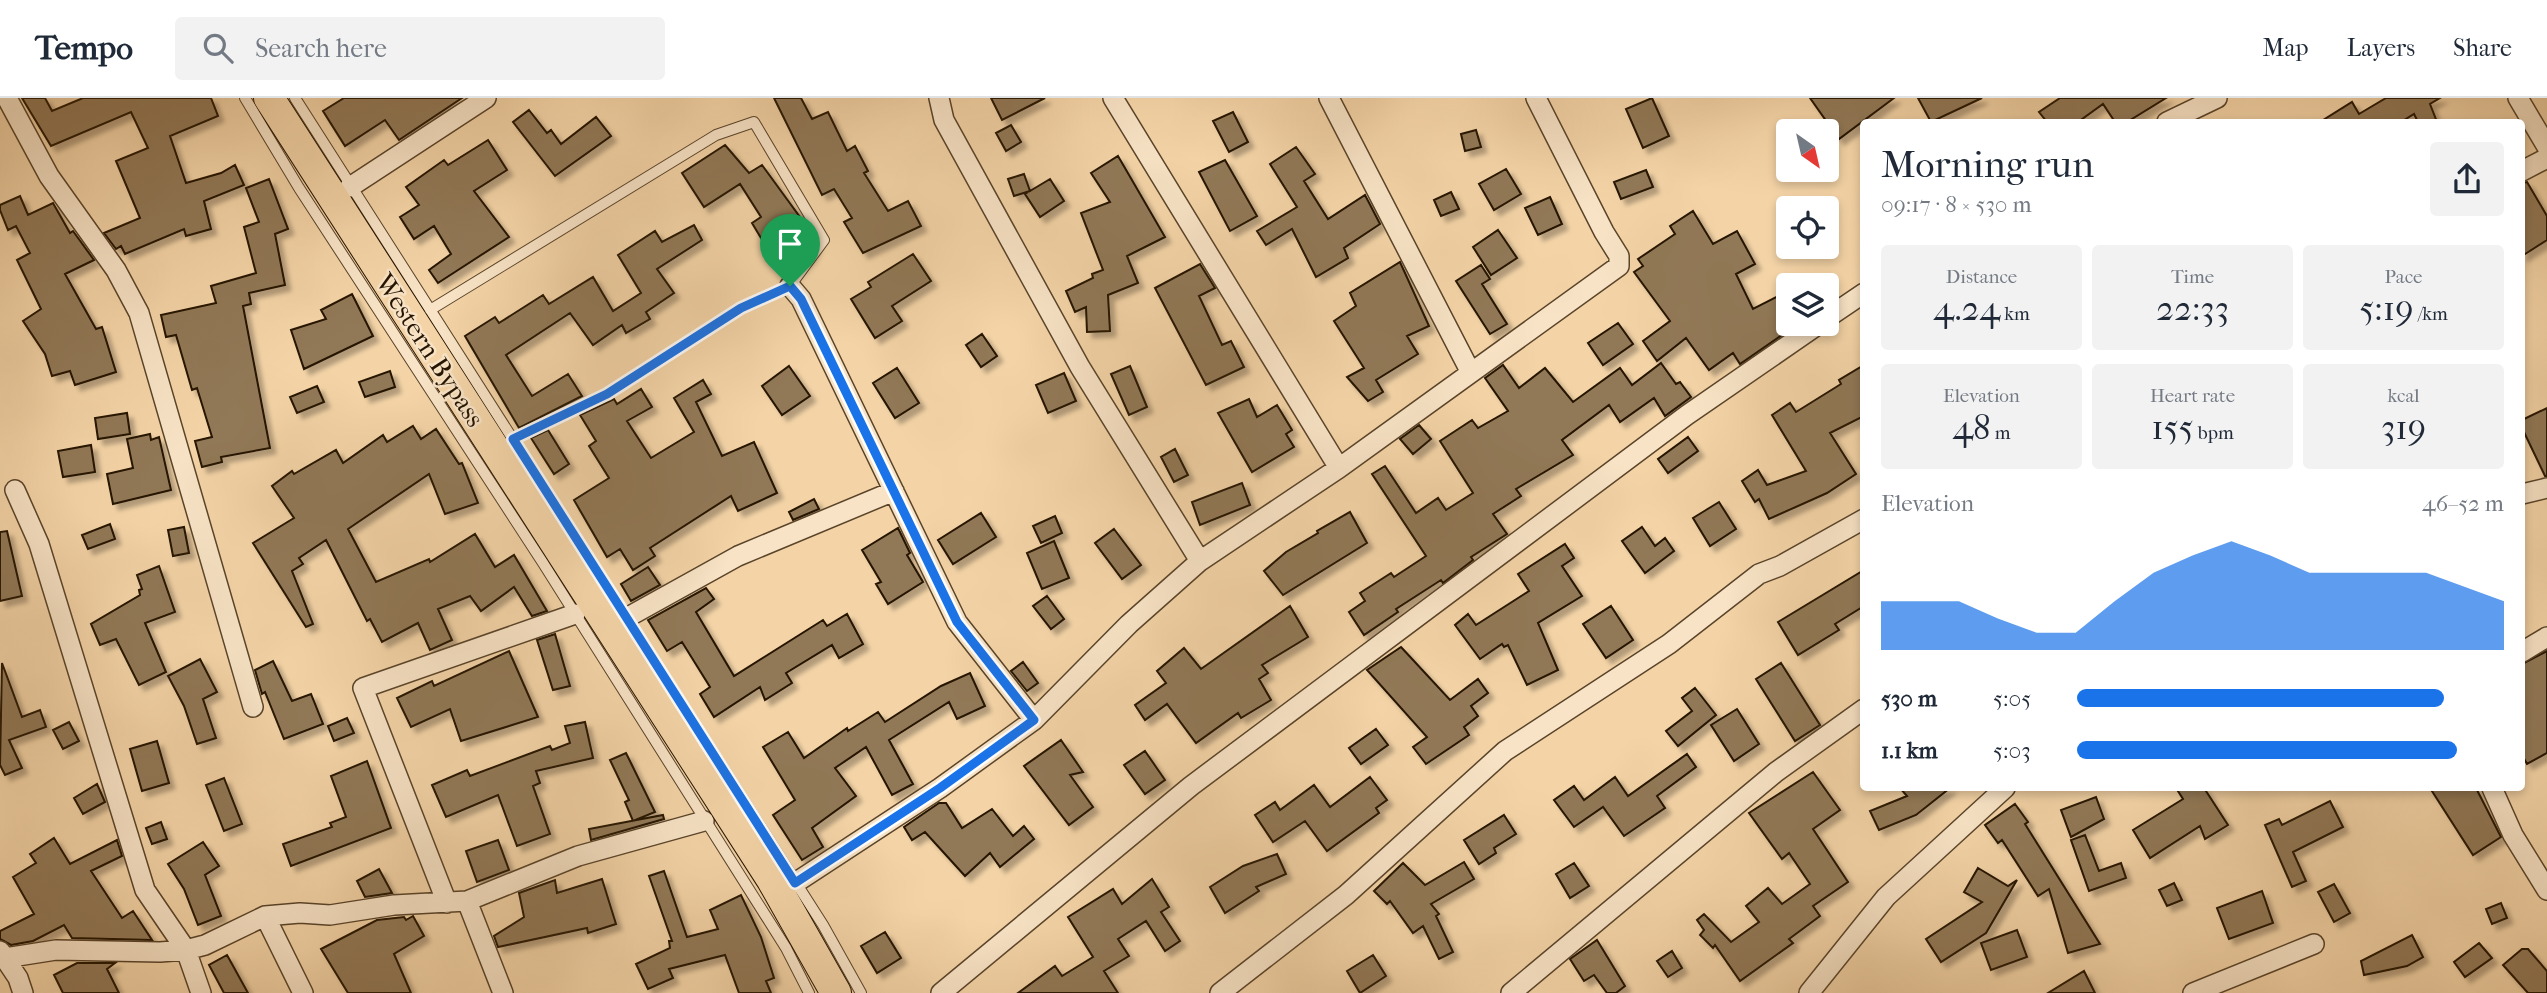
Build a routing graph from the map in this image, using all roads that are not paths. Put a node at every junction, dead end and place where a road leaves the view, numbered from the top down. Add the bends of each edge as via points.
1 (8, 98) edge
2 (245, 98) edge
3 (269, 98) edge
4 (295, 98) edge
5 (486, 98) edge
6 (940, 98) edge
7 (1112, 98) edge
8 (1329, 98) edge
9 (1536, 98) edge
10 (2217, 98) edge
11 (2518, 98) edge
12 (455, 106) edge
13 (2173, 119) edge
14 (2547, 147) edge
15 (2547, 158) edge
16 (2525, 169) edge
17 (350, 187) junction
18 (790, 286) junction
19 (1860, 296) edge
20 (430, 310) junction
21 (1839, 310) edge
22 (1802, 336) edge
23 (1470, 371) junction
24 (513, 439) junction
25 (1339, 468) junction
26 (2547, 488) edge
27 (15, 490) dead end
28 (894, 491) junction
29 (2525, 493) edge
30 (1860, 521) edge
31 (1199, 561) junction
32 (575, 614) junction
33 (628, 617) junction
34 (2547, 637) edge
35 (2525, 650) edge
36 (253, 707) dead end
37 (1860, 712) edge
38 (1034, 720) junction
39 (2002, 791) edge
40 (2493, 791) edge
41 (704, 821) junction
42 (795, 883) junction
43 (2547, 890) edge
44 (457, 902) junction
45 (265, 916) junction
46 (2314, 943) dead end
47 (186, 950) junction
48 (3, 954) edge
49 (23, 993) edge
50 (201, 993) edge
51 (303, 993) edge
52 (503, 993) edge
53 (809, 993) edge
54 (835, 993) edge
55 (861, 993) edge
56 (941, 993) edge
57 (1220, 993) edge
58 (1511, 993) edge
59 (1809, 993) edge
60 (2193, 993) edge

1 - 36 street via 48,176 116,270 139,313
2 - 32 lane
3 - 54 main road, Western Bypass via 772,880
4 - 17 lane
5 - 12 street
6 - 31 street via 944,120 1080,367
7 - 25 street
8 - 23 street
9 - 23 street via 1619,256 1619,266
10 - 13 street
11 - 14 street
12 - 17 street
15 - 16 street
17 - 20 lane
18 - 20 lane via 824,240 754,122 716,135
18 - 24 lane via 741,308 607,394
18 - 28 street via 801,299
19 - 21 street
20 - 24 lane
22 - 56 street via 1687,415 1191,786
23 - 25 street
24 - 33 lane
25 - 31 street
26 - 29 street
27 - 47 street via 39,544 145,890
28 - 33 street via 738,556
28 - 38 street via 957,622
30 - 57 street via 1759,574 1669,644 1505,751 1346,895
31 - 38 street
32 - 41 lane
32 - 44 street via 363,688
33 - 42 lane
34 - 35 street
37 - 58 street via 1776,772
38 - 42 street
39 - 59 street via 1886,897
40 - 43 street via 2513,835
41 - 44 street via 578,856
41 - 53 lane via 786,948
42 - 55 lane
44 - 45 street via 330,915
44 - 52 street
45 - 47 street
45 - 51 street
46 - 60 street
47 - 48 street
47 - 50 street
48 - 49 street

